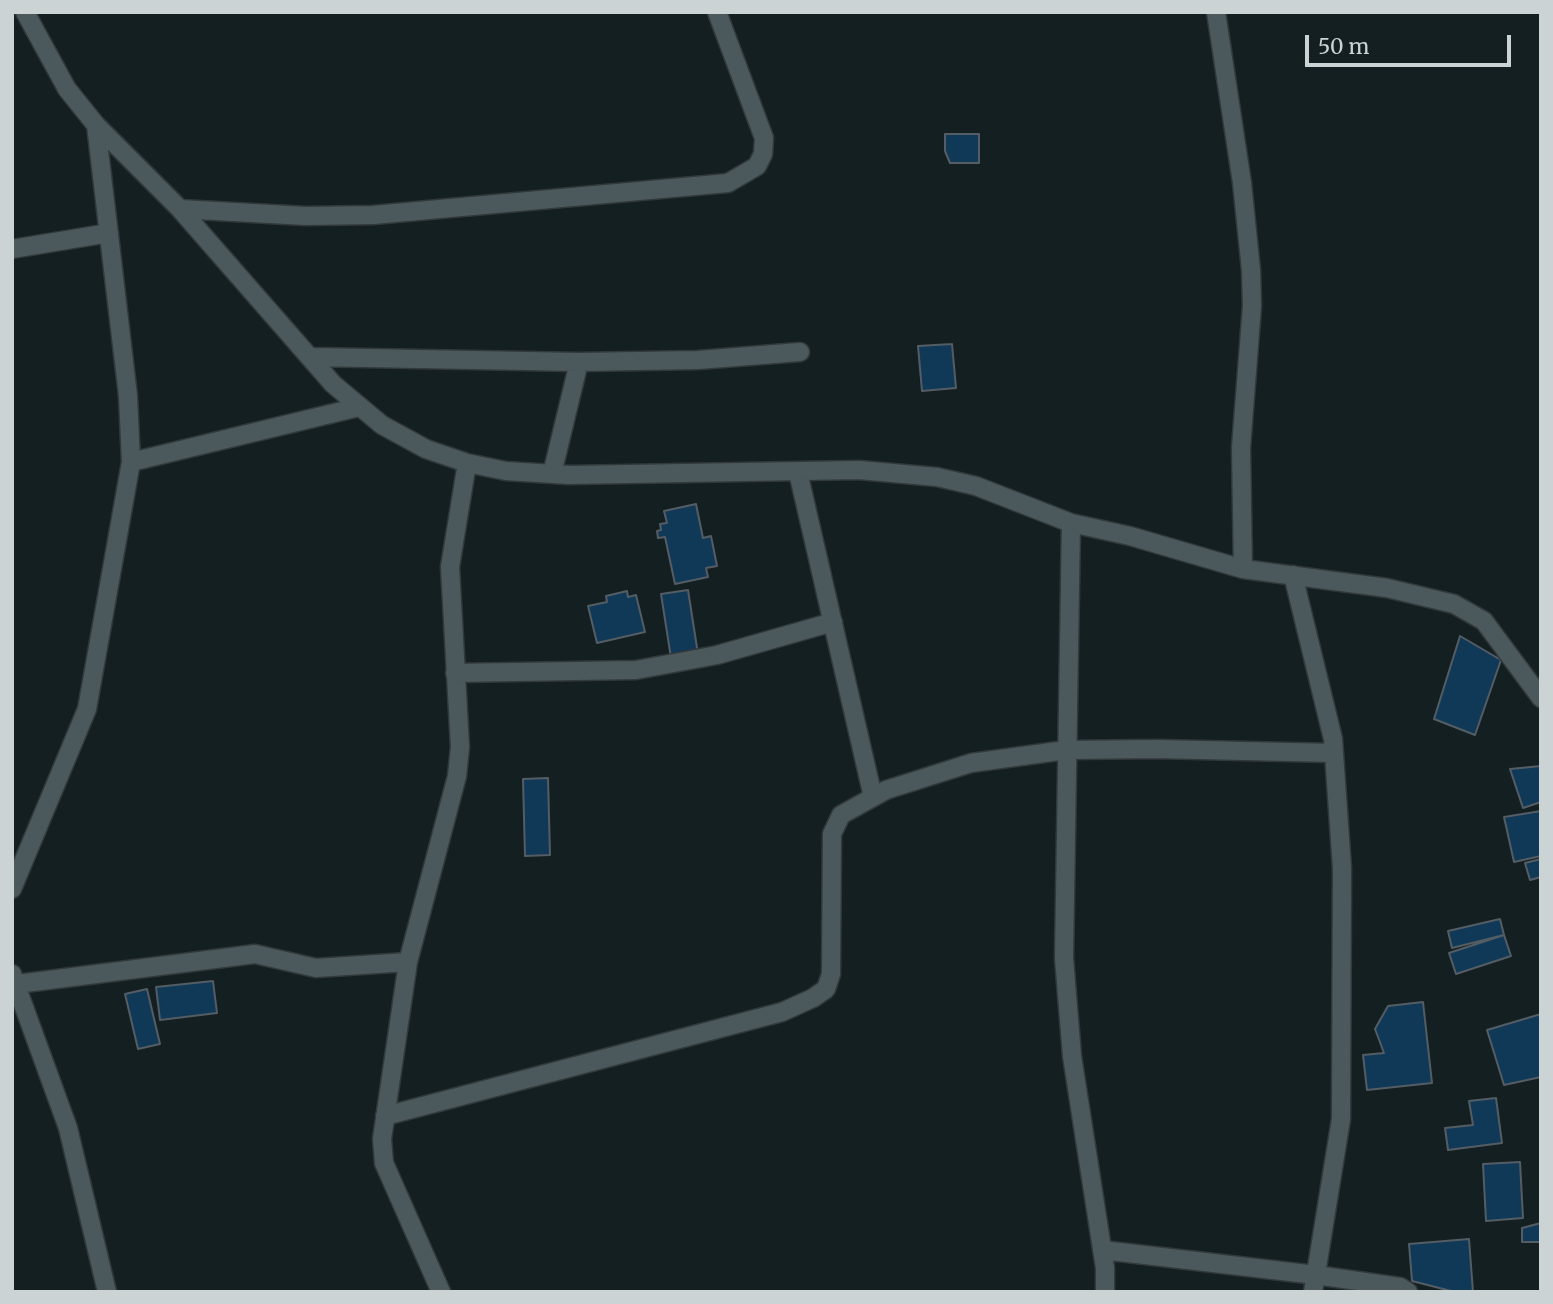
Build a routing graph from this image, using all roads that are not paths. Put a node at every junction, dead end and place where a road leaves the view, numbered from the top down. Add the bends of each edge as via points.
1 (25, 12) edge
2 (717, 12) edge
3 (1216, 12) edge
4 (96, 125) junction
5 (180, 209) junction
6 (109, 233) junction
7 (12, 248) edge
8 (800, 352) dead end
9 (312, 357) junction
10 (579, 362) junction
11 (359, 407) junction
12 (131, 462) junction
13 (467, 463) junction
14 (798, 472) junction
15 (552, 474) junction
16 (1071, 523) junction
17 (1243, 569) junction
18 (1293, 575) junction
19 (833, 622) junction
20 (455, 673) junction
21 (1541, 698) edge
22 (1066, 750) junction
23 (1334, 753) junction
24 (873, 797) junction
25 (12, 889) edge
26 (408, 962) junction
27 (15, 979) edge
28 (385, 1116) junction
29 (1102, 1250) junction
30 (1314, 1283) edge
31 (107, 1292) edge
32 (441, 1292) edge
33 (1105, 1292) edge
34 (1408, 1292) edge

1 - 4 street via 67,89
2 - 5 street via 764,138 757,166 729,183 373,215
3 - 17 street via 1251,270 1241,448
4 - 5 street
4 - 6 street
5 - 9 street
6 - 7 street
6 - 12 street
8 - 10 street
9 - 10 street
9 - 11 street
10 - 15 street
11 - 12 street
11 - 13 street via 426,449
12 - 25 street via 87,709
13 - 15 street
13 - 20 street via 450,568
14 - 15 street
14 - 16 street via 859,470 937,477 976,486
14 - 19 street
16 - 17 street
16 - 22 street
17 - 18 street
18 - 21 street via 1387,588 1454,604 1484,621
18 - 23 street
19 - 20 street via 718,655 636,670
19 - 24 street
20 - 26 street via 460,747 457,776
22 - 23 street
22 - 24 street via 971,763
22 - 29 street via 1064,958 1072,1056
23 - 30 street via 1342,868 1343,1072 1341,1119
24 - 28 street via 841,815 832,834 831,974 826,989 813,998 782,1012
26 - 27 street via 316,968 255,954
26 - 28 street
27 - 31 street via 68,1128
28 - 32 street via 384,1163
29 - 30 street
29 - 33 street
30 - 34 street via 1400,1287

